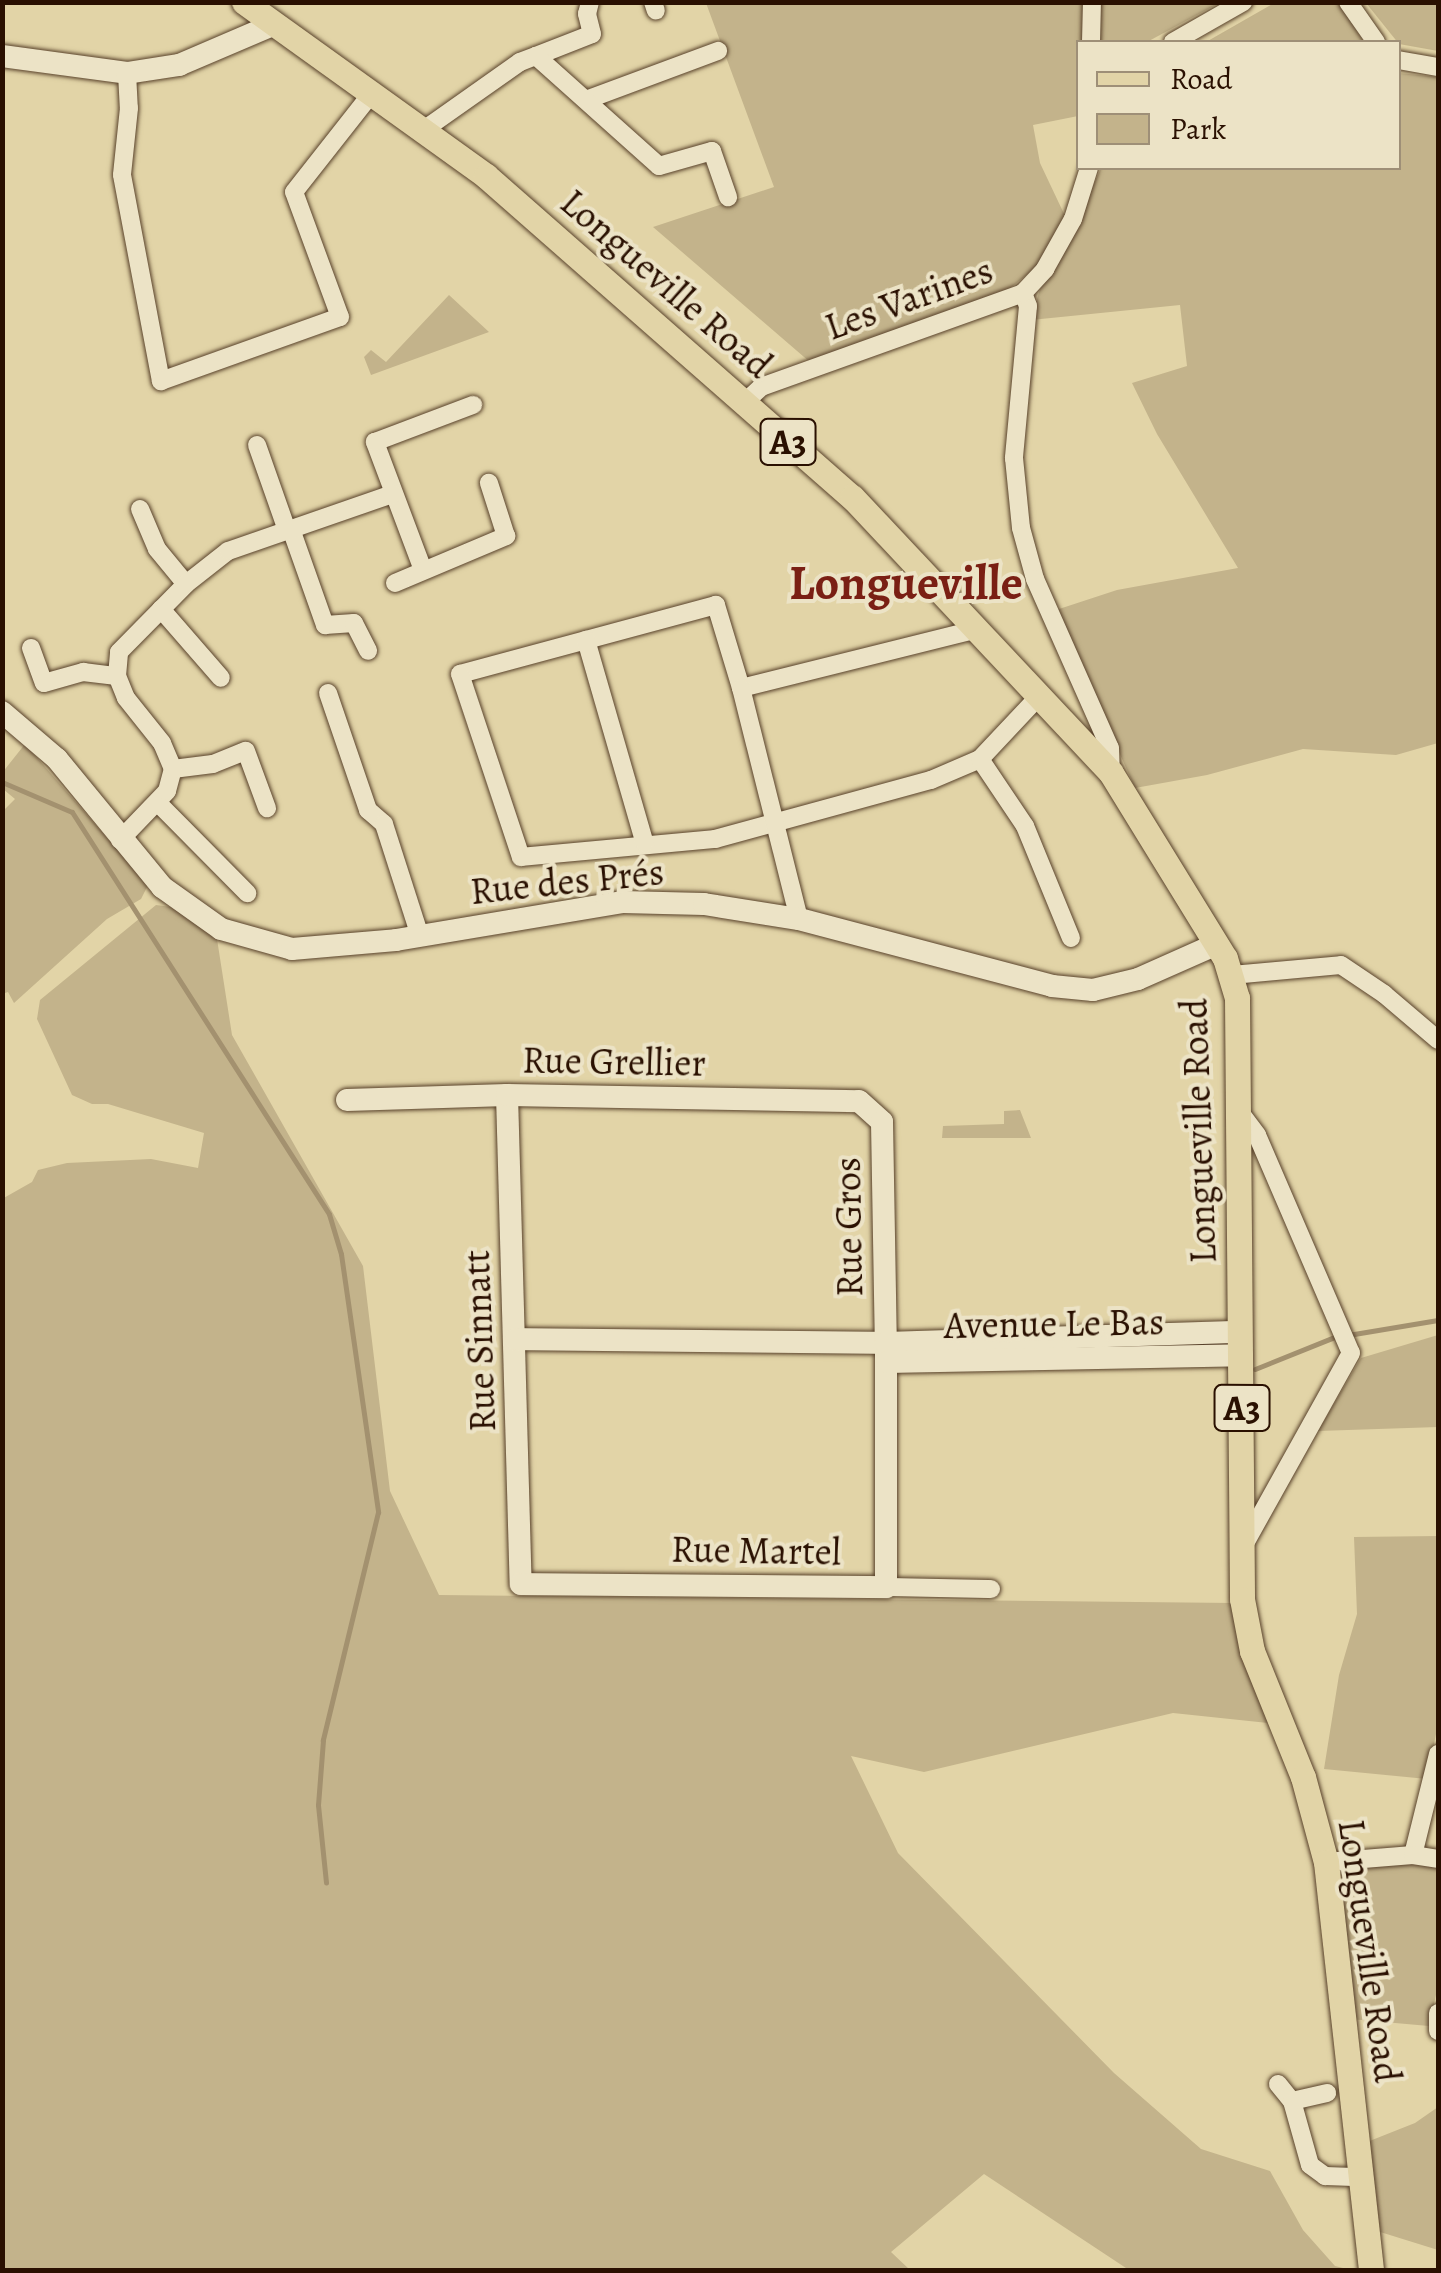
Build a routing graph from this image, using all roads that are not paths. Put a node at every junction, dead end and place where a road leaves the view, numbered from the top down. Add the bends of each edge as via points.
1 (244, 2) edge
2 (590, 2) edge
3 (1092, 2) edge
4 (1243, 2) edge
5 (1348, 2) edge
6 (273, 24) junction
7 (1092, 40) edge
8 (1176, 40) edge
9 (1375, 40) edge
10 (718, 51) dead end
11 (2, 56) edge
12 (536, 56) junction
13 (1401, 61) edge
14 (1438, 67) edge
15 (127, 73) junction
16 (371, 94) junction
17 (586, 100) junction
18 (424, 130) junction
19 (1089, 170) edge
20 (728, 197) dead end
21 (1022, 293) junction
22 (744, 403) junction
23 (473, 405) dead end
24 (257, 445) dead end
25 (489, 482) dead end
26 (393, 494) junction
27 (140, 509) dead end
28 (289, 530) junction
29 (423, 570) junction
30 (395, 583) dead end
31 (186, 584) junction
32 (160, 608) junction
33 (978, 629) junction
34 (586, 640) junction
35 (31, 648) dead end
36 (368, 651) dead end
37 (117, 676) junction
38 (221, 678) dead end
39 (741, 688) junction
40 (328, 692) dead end
41 (1040, 695) junction
42 (2, 712) edge
43 (980, 760) junction
44 (173, 769) junction
45 (1111, 773) junction
46 (158, 803) junction
47 (267, 808) dead end
48 (776, 824) junction
49 (120, 840) junction
50 (646, 844) junction
51 (247, 893) dead end
52 (799, 918) junction
53 (420, 936) junction
54 (1071, 938) dead end
55 (1218, 944) junction
56 (1232, 976) junction
57 (1438, 1040) edge
58 (506, 1095) junction
59 (347, 1100) dead end
60 (1238, 1111) junction
61 (876, 1112) joint
62 (516, 1339) junction
63 (1242, 1344) junction
64 (886, 1352) junction
65 (1242, 1549) junction
66 (521, 1584) joint
67 (886, 1588) junction
68 (991, 1589) dead end
69 (1438, 1754) edge
70 (1412, 1855) junction
71 (1438, 1859) edge
72 (1326, 1862) junction
73 (1438, 2013) edge
74 (1438, 2031) edge
75 (1278, 2084) dead end
76 (1328, 2094) dead end
77 (1292, 2101) junction
78 (1361, 2177) junction
79 (1371, 2270) edge

1 - 6 main road, A3
2 - 12 street via 592,34
3 - 7 street
4 - 8 street
5 - 9 street
6 - 15 street via 180,65
6 - 16 main road, Longueville Road / A3
10 - 17 street
11 - 15 street
12 - 17 street
12 - 18 street
13 - 14 street
15 - 16 street via 122,175 161,382 340,317 294,192
16 - 18 main road, Longueville Road / A3
17 - 20 street via 659,166 712,151
18 - 22 main road, Longueville Road / A3 via 486,176
19 - 21 street, Les Varines via 1045,269
21 - 22 street, Les Varines via 761,387
21 - 45 street via 1028,306 1014,458 1021,528 1035,580 1110,748
22 - 33 main road, Longueville Road / A3 via 852,498
23 - 26 street via 375,442
24 - 28 street
25 - 29 street via 506,536
26 - 28 street
26 - 29 street
27 - 31 street via 157,549
28 - 31 street via 228,550
28 - 36 street via 325,624 354,623
29 - 30 street
31 - 32 street
32 - 37 street via 118,652
32 - 38 street
33 - 39 street
33 - 41 main road, Longueville Road / A3
34 - 39 street via 716,605
34 - 50 street
34 - 50 street via 460,674 521,857
35 - 37 street via 44,683 82,672
37 - 44 street
39 - 48 street
40 - 53 street via 368,810 384,824
41 - 43 street
41 - 45 main road, Longueville Road / A3
42 - 49 street, Rue des Prés via 57,759
43 - 48 street
43 - 54 street via 1026,826
44 - 46 street
44 - 47 street via 246,752
45 - 55 main road, Longueville Road / A3
46 - 49 street
46 - 51 street
48 - 50 street
48 - 52 street
49 - 53 street, Rue des Prés via 162,887 240,936 314,950
52 - 53 street, Rue des Prés via 704,904 622,902
52 - 55 street, Rue des Prés via 1052,986 1093,990 1138,979
55 - 56 main road, Longueville Road / A3
56 - 57 street via 1341,966
56 - 60 main road, Longueville Road / A3
58 - 59 street, Rue Grellier
58 - 61 street, Rue Grellier via 859,1101
58 - 62 street, Rue Sinnatt
60 - 63 main road, Longueville Road / A3
60 - 65 street via 1256,1136 1351,1354
61 - 64 street, Rue Gros via 883,1133
62 - 64 street, Avenue Le Bas
62 - 66 street, Rue Sinnatt
63 - 64 street, Avenue Le Bas
63 - 65 main road, Longueville Road / A3
64 - 67 street, Rue Gros
65 - 72 main road, Longueville Road / A3 via 1252,1651 1302,1777
66 - 67 street, Rue Martel
67 - 68 street, Rue Martel
69 - 70 street
70 - 71 street
70 - 72 street
72 - 78 main road, Longueville Road / A3
73 - 74 street
75 - 77 street
76 - 77 street
77 - 78 street via 1310,2165 1325,2176
78 - 79 main road, Longueville Road / A3

